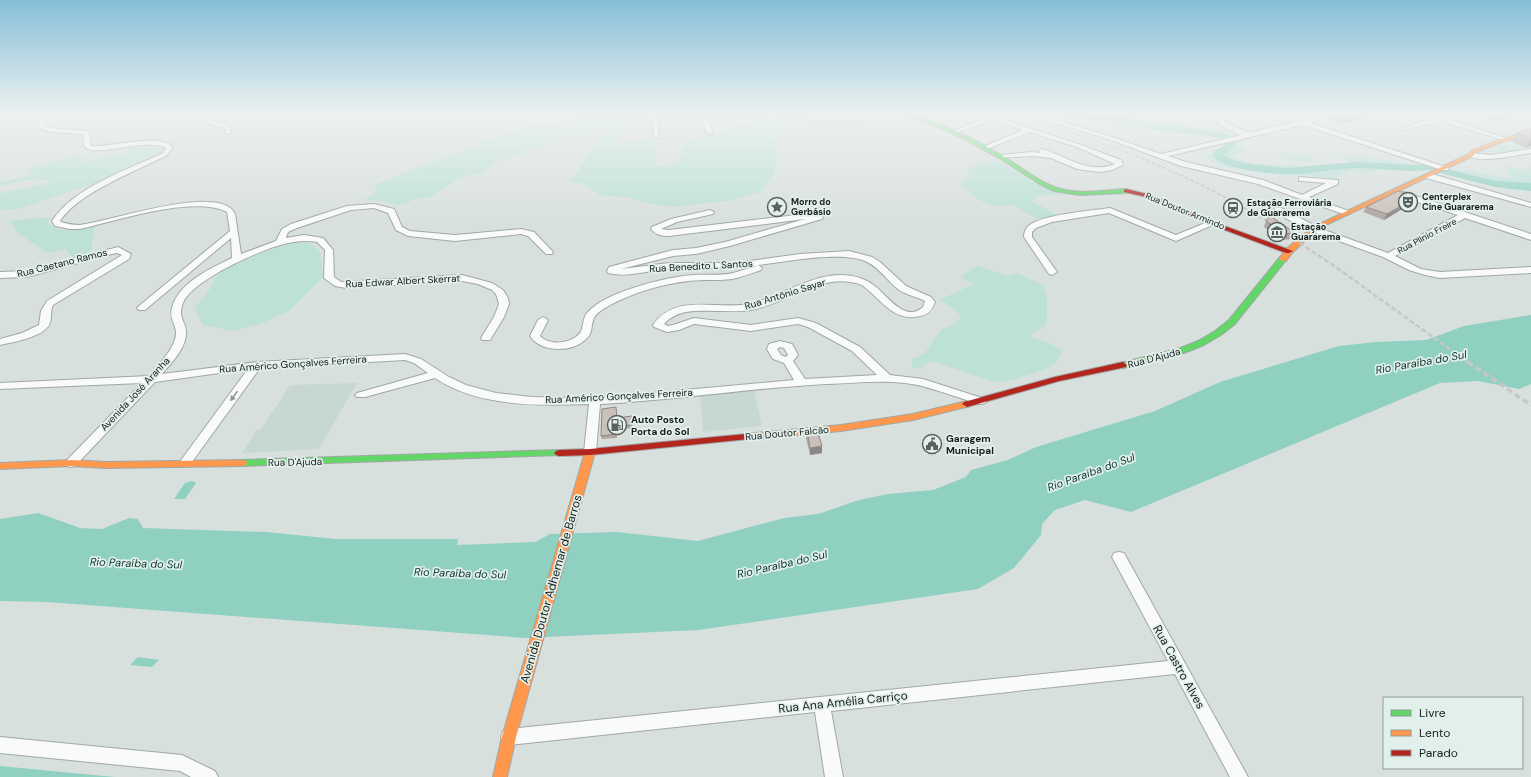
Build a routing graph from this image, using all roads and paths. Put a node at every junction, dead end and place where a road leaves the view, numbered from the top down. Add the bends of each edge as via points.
1 (168, 150) edge
2 (988, 150) edge
3 (1089, 150) edge
4 (1143, 150) edge
5 (1185, 150) edge
6 (1381, 150) edge
7 (1477, 150) edge
8 (1530, 150) edge
9 (1042, 151) joint
10 (1032, 154) junction
11 (1471, 155) junction
12 (1053, 156) junction
13 (1159, 156) junction
14 (1001, 157) junction
15 (1438, 171) junction
16 (1302, 179) dead end
17 (1393, 191) junction
18 (1303, 197) junction
19 (1531, 205) edge
20 (1278, 210) dead end
21 (710, 212) dead end
22 (1346, 213) junction
23 (1466, 215) junction
24 (1212, 223) junction
25 (1315, 228) junction
26 (233, 232) junction
27 (1531, 237) edge
28 (284, 240) junction
29 (1289, 251) junction
30 (550, 252) dead end
31 (1388, 256) junction
32 (237, 259) junction
33 (781, 260) junction
34 (1531, 270) edge
35 (1052, 272) dead end
36 (0, 275) edge
37 (928, 299) joint
38 (142, 308) dead end
39 (543, 320) dead end
40 (486, 338) dead end
41 (0, 342) edge
42 (788, 361) dead end
43 (257, 365) junction
44 (436, 374) junction
45 (886, 378) junction
46 (152, 379) junction
47 (801, 382) junction
48 (0, 386) edge
49 (361, 395) dead end
50 (595, 400) junction
51 (981, 401) junction
52 (590, 452) junction
53 (70, 463) junction
54 (185, 463) junction
55 (0, 466) edge
56 (1119, 557) dead end
57 (1178, 667) junction
58 (822, 705) junction
59 (509, 737) junction
60 (0, 745) edge
61 (209, 777) edge
62 (500, 777) edge
63 (834, 777) edge
64 (1240, 777) edge

1 - 26 street via 71,204 56,221 70,227 80,227 171,207 205,204 220,206 231,212
2 - 14 main road, Rua Doutor Armindo
3 - 12 street via 1118,162 1119,165 1113,168 1087,170
4 - 13 street
5 - 13 street
6 - 15 street
7 - 11 main road
8 - 11 street via 1491,157
9 - 10 street
9 - 12 street
10 - 12 street
10 - 14 street
11 - 15 main road
13 - 18 street via 1197,168 1245,177
14 - 24 main road, Rua Doutor Armindo via 1055,190 1080,194 1135,192
15 - 17 main road
15 - 19 street
16 - 18 street via 1335,182
17 - 22 main road
17 - 23 street
18 - 22 street
20 - 25 street
21 - 33 street, Rua Benedito L Santos via 676,220 655,229 661,233 669,233 814,215 819,217 727,244 673,253 612,268 611,271 668,266 735,266
22 - 25 main road
23 - 27 street
23 - 31 street, Rua Plínio Freire
24 - 29 main road, Rua Doutor Armindo
24 - 35 street via 1176,238 1110,210 1050,220 1033,226 1028,232 1028,237
25 - 29 main road
25 - 31 street
26 - 32 street
26 - 38 street
28 - 30 street via 286,231 294,226 342,210 374,206 391,211 399,228 408,233 455,238 522,231 531,234
28 - 32 street, Avenida José Aranha
28 - 40 street, Rua Edwar Albert Skerrat via 314,239 328,246 329,278 338,284 462,278 488,284 500,293 504,304
29 - 51 main road, Rua D'Ajuda via 1232,322 1201,343 1156,358 1058,379
31 - 34 street via 1413,269 1434,275
32 - 46 street, Avenida José Aranha via 200,279 184,293 175,310 175,317 182,330 181,336 173,352
33 - 37 street, Rua Benedito L Santos via 821,254 859,255 877,264 903,288
33 - 39 street, Rua Benedito L Santos via 732,276 687,278 618,297 591,314 583,337 576,342 544,344 538,341 535,336
36 - 41 street, Rua Caetano Ramos via 27,274 111,251 118,250 127,254 121,261 50,303 46,308 46,324 42,328
37 - 45 street, Rua Antônio Sayar via 930,302 925,311 904,314 891,308 869,284 850,279 833,280 752,307 686,309 665,316 658,324 667,329 694,321 752,328 798,321 812,325 856,349
42 - 47 street
43 - 44 street, Rua Américo Gonçalves Ferreira via 404,357 420,362
43 - 46 street, Rua Américo Gonçalves Ferreira
43 -> 54 street
44 - 49 street
44 - 50 street, Rua Américo Gonçalves Ferreira via 451,383 496,397 543,401
45 - 47 street, Rua Américo Gonçalves Ferreira
45 - 51 street, Rua Américo Gonçalves Ferreira via 915,381
46 - 48 street, Rua Américo Gonçalves Ferreira
46 - 53 street, Avenida José Aranha
47 - 50 street, Rua Américo Gonçalves Ferreira
50 - 52 street, Avenida Doutor Adhemar de Barros
51 - 52 main road, Rua Doutor Falcão via 913,417 841,428
52 - 54 main road, Rua D'Ajuda
52 - 59 main road, Avenida Doutor Adhemar de Barros
53 - 54 main road, Rua D'Ajuda
53 - 55 main road, Rua D'Ajuda
56 - 57 street, Rua Castro Alves
57 - 58 street, Rua Ana Amélia Carriço
57 - 64 street, Rua Castro Alves
58 - 59 street, Rua Ana Amélia Carriço
58 - 63 street
59 - 62 main road, Avenida Doutor Adhemar de Barros
60 - 61 street via 182,763

